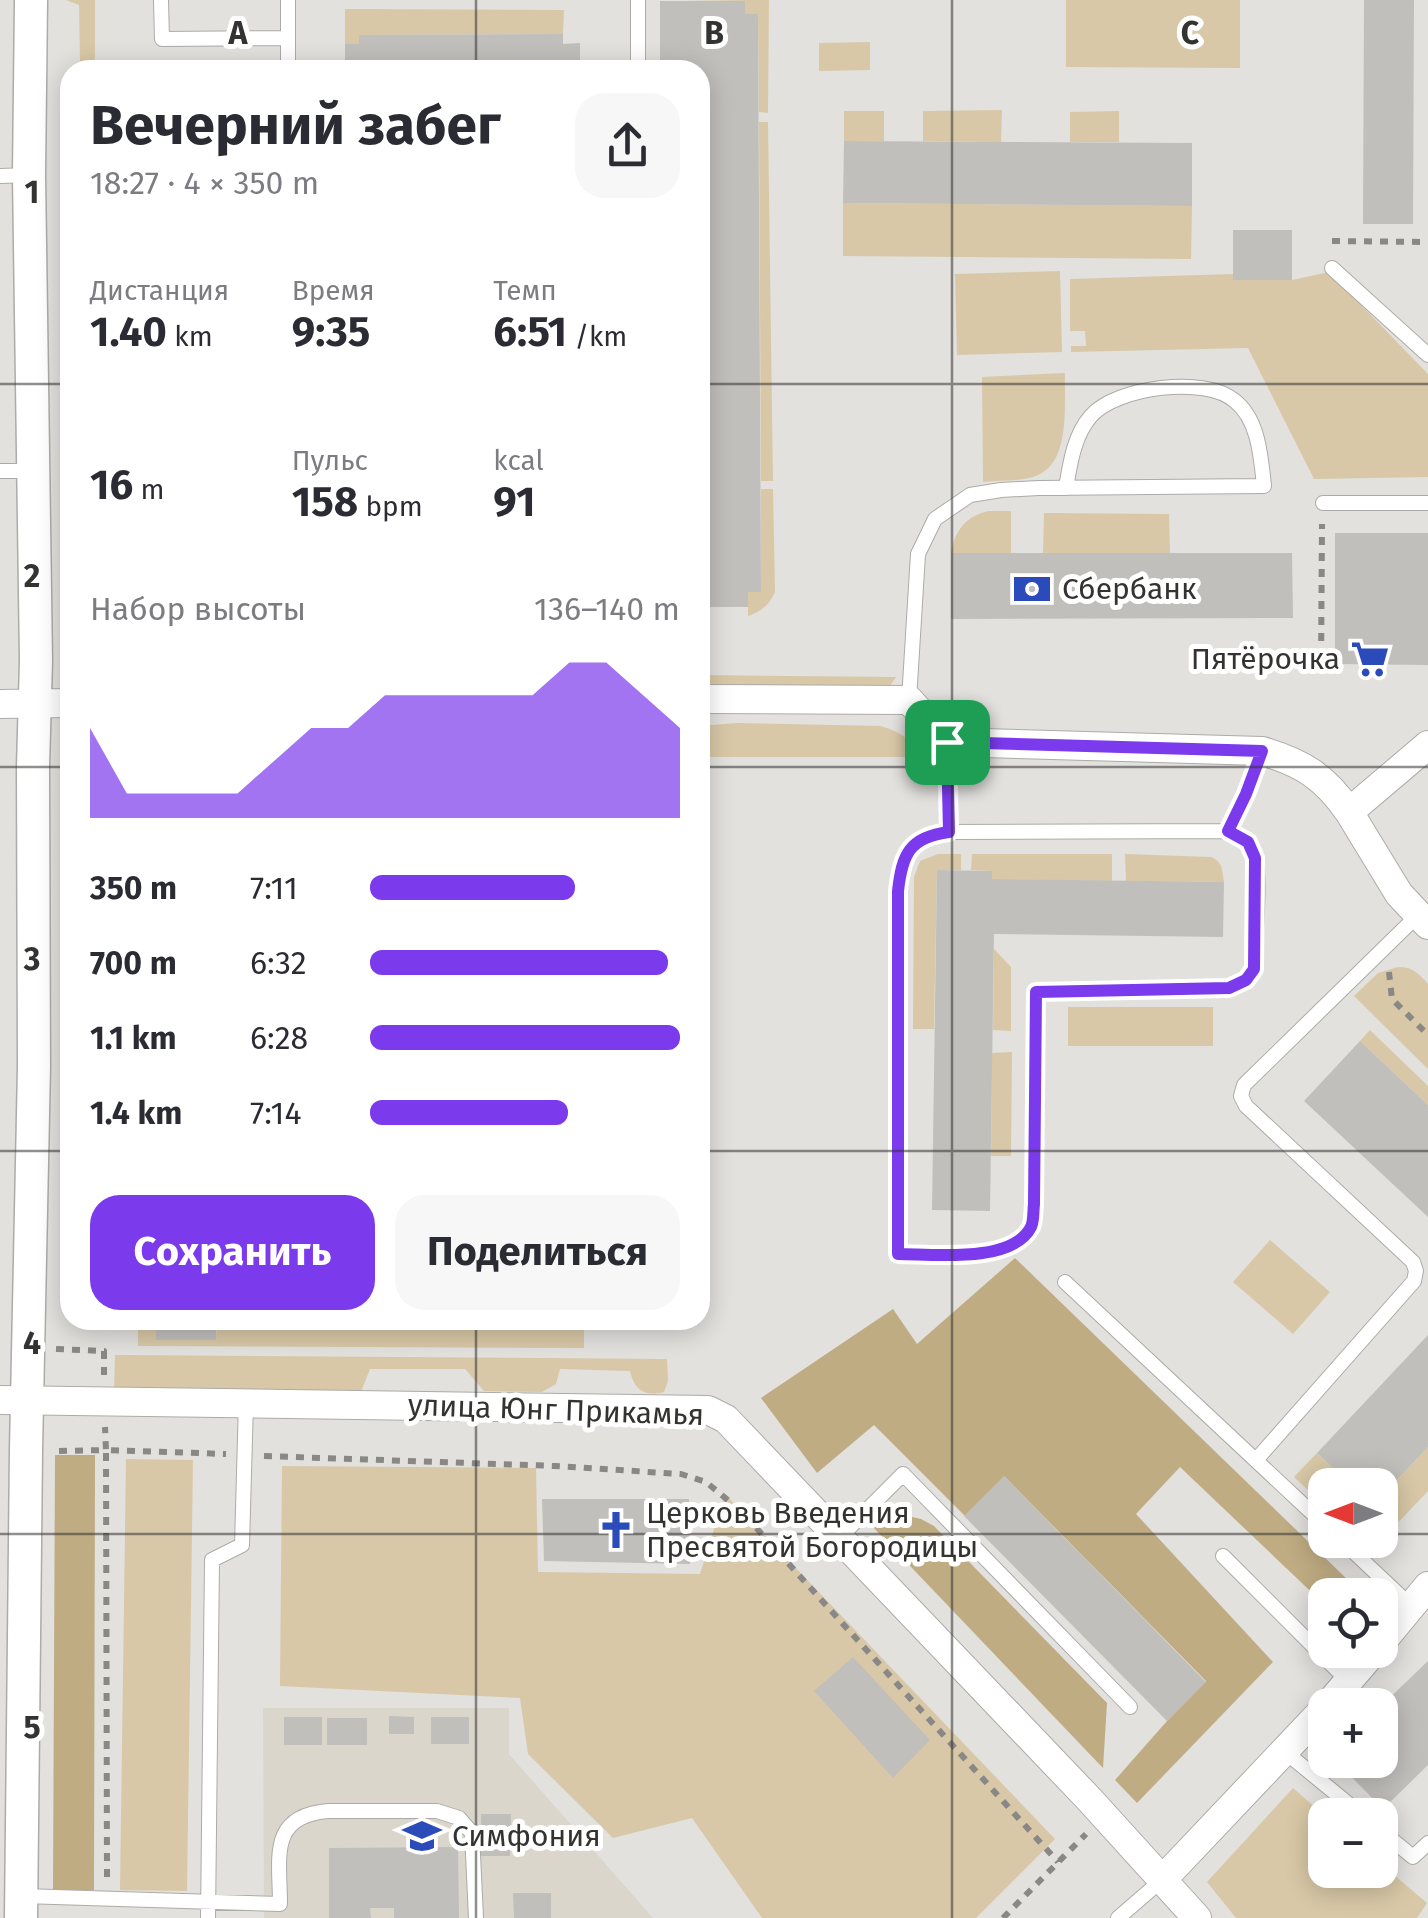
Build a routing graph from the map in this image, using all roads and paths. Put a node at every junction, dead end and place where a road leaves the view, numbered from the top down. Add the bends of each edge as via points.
1 (31, 0) edge
2 (161, 0) edge
3 (288, 0) edge
4 (638, 0) edge
5 (288, 38) junction
6 (288, 60) edge
7 (638, 60) edge
8 (14, 176) edge
9 (1332, 241) dead end
10 (1428, 242) edge
11 (1332, 268) dead end
12 (1428, 355) edge
13 (16, 471) edge
14 (1066, 488) junction
15 (1322, 503) joint
16 (1428, 503) edge
17 (1321, 673) dead end
18 (710, 699) edge
19 (910, 700) junction
20 (60, 703) edge
21 (0, 704) edge
22 (35, 704) junction
23 (947, 742) junction
24 (1428, 745) edge
25 (1262, 751) junction
26 (1349, 812) junction
27 (1228, 831) junction
28 (949, 832) junction
29 (1423, 920) edge
30 (1387, 946) junction
31 (1428, 1036) edge
32 (1065, 1282) dead end
33 (54, 1348) dead end
34 (104, 1351) dead end
35 (14, 1400) edge
36 (246, 1402) junction
37 (245, 1455) junction
38 (1256, 1460) junction
39 (1308, 1509) edge
40 (840, 1538) junction
41 (1223, 1556) dead end
42 (1366, 1558) edge
43 (1420, 1596) edge
44 (1398, 1623) edge
45 (1361, 1668) edge
46 (1349, 1682) junction
47 (1343, 1688) edge
48 (1130, 1707) dead end
49 (1308, 1725) edge
50 (1284, 1751) junction
51 (1341, 1798) edge
52 (1104, 1815) junction
53 (1428, 1843) edge
54 (1398, 1845) edge
55 (1058, 1862) junction
56 (1163, 1879) junction
57 (107, 1899) junction
58 (21, 1907) edge
59 (208, 1910) edge
60 (280, 1911) edge
61 (476, 1918) edge
62 (1003, 1918) edge
63 (1118, 1918) edge
64 (1197, 1918) edge

1 - 8 street
2 - 5 lane via 162,39
3 - 5 lane
4 - 7 lane
5 - 6 lane
8 - 13 street
9 - 10 path
11 - 12 lane
13 - 22 street
14 - 14 lane via 1244,486 1264,486 1251,422 1236,401 1195,388 1137,392 1092,415 1071,457
14 - 19 lane via 970,495 935,519 918,554
15 - 16 lane
15 - 17 path
18 - 19 street
19 - 23 street
20 - 22 street
21 - 22 street
22 - 35 street via 34,1067
23 - 25 street
23 - 28 lane
24 - 26 street
25 - 26 street via 1316,775
25 - 27 lane
26 - 29 street via 1385,874
27 - 28 lane
27 - 28 lane via 1248,842 1257,867 1251,975 1220,988 1036,992 1030,1228 996,1252 898,1254 900,870 913,845
29 - 30 lane
30 - 31 path via 1392,999
30 - 38 lane via 1244,1085 1241,1096 1413,1262 1414,1281
32 - 38 lane
33 - 34 path
35 - 36 street, улица Юнг Прикамья
35 - 58 street
36 - 37 lane
36 - 40 street, улица Юнг Прикамья via 708,1410 726,1419
37 - 55 path via 554,1466 681,1474 706,1482 741,1511
37 - 57 path via 106,1450
37 - 59 lane via 242,1545 212,1560
38 - 39 lane
40 - 48 lane via 903,1474
40 - 52 street, улица Юнг Прикамья
41 - 46 lane
42 - 43 lane
43 - 44 street
45 - 46 street
46 - 47 street
49 - 50 street
50 - 51 lane
50 - 56 street
52 - 55 path
52 - 56 street, улица Юнг Прикамья
53 - 54 lane via 1413,1857
55 - 62 path
56 - 63 lane
56 - 64 street, улица Юнг Прикамья
57 - 58 lane
57 - 59 lane
59 - 60 lane
60 - 61 lane via 282,1838 298,1817 328,1810 437,1810 460,1818 472,1833

